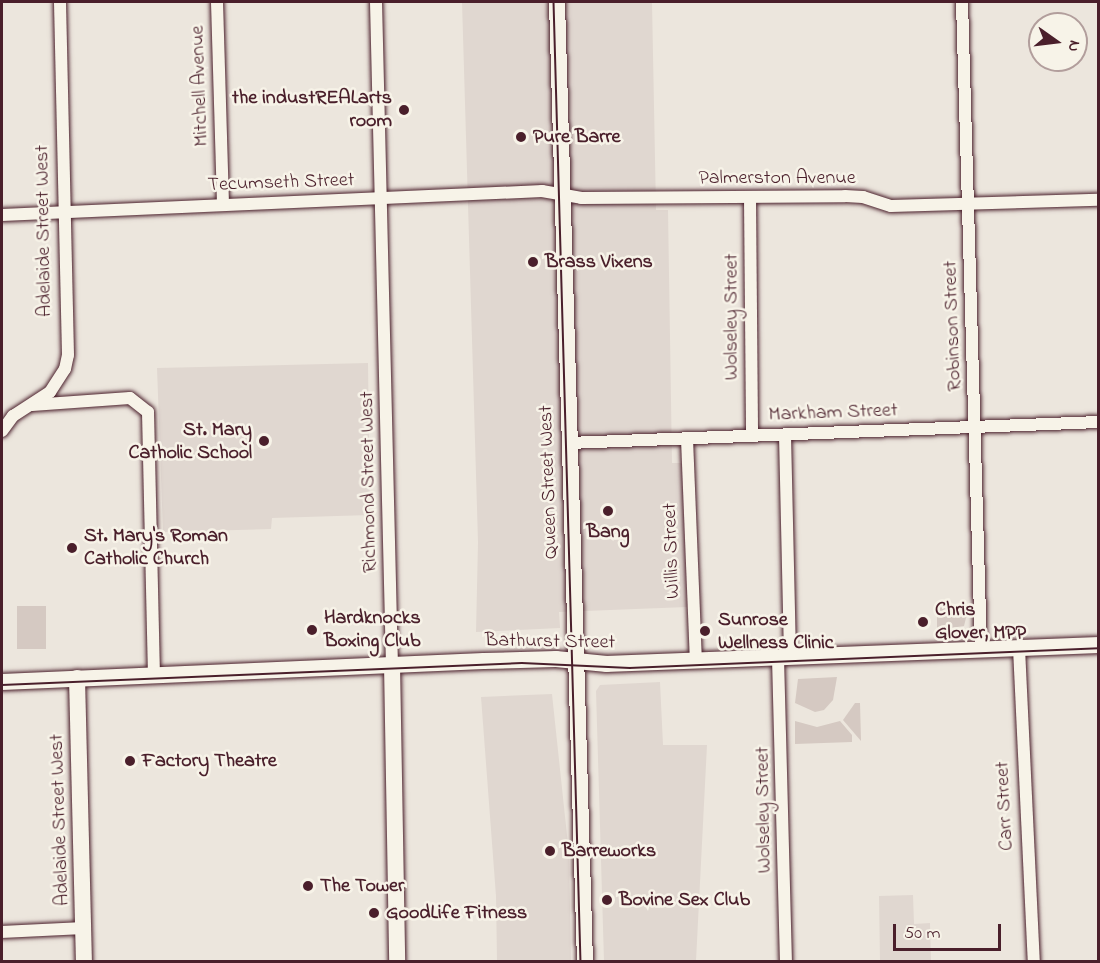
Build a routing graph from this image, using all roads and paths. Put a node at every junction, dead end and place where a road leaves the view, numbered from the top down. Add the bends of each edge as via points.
1 (60, 2) edge
2 (216, 2) edge
3 (376, 2) edge
4 (557, 2) edge
5 (962, 2) edge
6 (562, 194) junction
7 (384, 198) junction
8 (750, 198) junction
9 (1098, 200) edge
10 (968, 204) junction
11 (223, 205) junction
12 (64, 212) junction
13 (2, 215) edge
14 (31, 405) junction
15 (1098, 422) edge
16 (977, 426) junction
17 (2, 431) edge
18 (784, 435) junction
19 (752, 436) junction
20 (687, 439) junction
21 (569, 443) junction
22 (1098, 645) edge
23 (1018, 648) junction
24 (981, 649) junction
25 (784, 657) junction
26 (696, 661) junction
27 (576, 662) junction
28 (392, 664) junction
29 (154, 675) junction
30 (77, 678) junction
31 (2, 682) edge
32 (83, 928) junction
33 (2, 932) edge
34 (84, 962) edge
35 (397, 962) edge
36 (585, 962) edge
37 (786, 962) edge
38 (1034, 962) edge

1 - 12 street, Adelaide Street West
2 - 11 street, Mitchell Avenue
3 - 7 street, Richmond Street West
4 - 6 main road, Queen Street West
5 - 10 street, Robinson Street
6 - 7 street, Tecumseth Street via 542,191
6 - 8 street, Palmerston Avenue via 581,198
6 - 21 main road, Queen Street West
7 - 11 street, Tecumseth Street
7 - 28 street, Richmond Street West
8 - 10 street, Palmerston Avenue via 845,196 891,206
8 - 19 street, Wolseley Street
9 - 10 street, Palmerston Avenue
10 - 16 street, Robinson Street
11 - 12 street, Tecumseth Street
12 - 13 street, Tecumseth Street
12 - 14 street, Adelaide Street West via 68,356 65,369 50,392
14 - 17 street, Adelaide Street West
14 - 29 street via 130,398 148,412
15 - 16 street, Markham Street
16 - 18 street, Markham Street
16 - 24 street, Robinson Street
18 - 19 street, Markham Street
18 - 25 street, Wolseley Street
19 - 20 street, Markham Street
20 - 21 street, Markham Street
20 - 26 street, Willis Street
21 - 27 main road, Queen Street West
22 - 23 main road, Bathurst Street
23 - 24 main road, Bathurst Street
23 - 38 street, Carr Street
24 - 25 main road, Bathurst Street
25 - 26 main road, Bathurst Street
25 - 37 street, Wolseley Street
26 - 27 main road, Bathurst Street
27 - 28 main road, Bathurst Street
27 - 36 main road, Queen Street West
28 - 29 main road, Bathurst Street
28 - 35 main road, Richmond Street West
29 - 30 main road, Bathurst Street
30 - 31 main road, Bathurst Street
30 - 32 main road, Adelaide Street West
32 - 33 street
32 - 34 main road, Adelaide Street West

